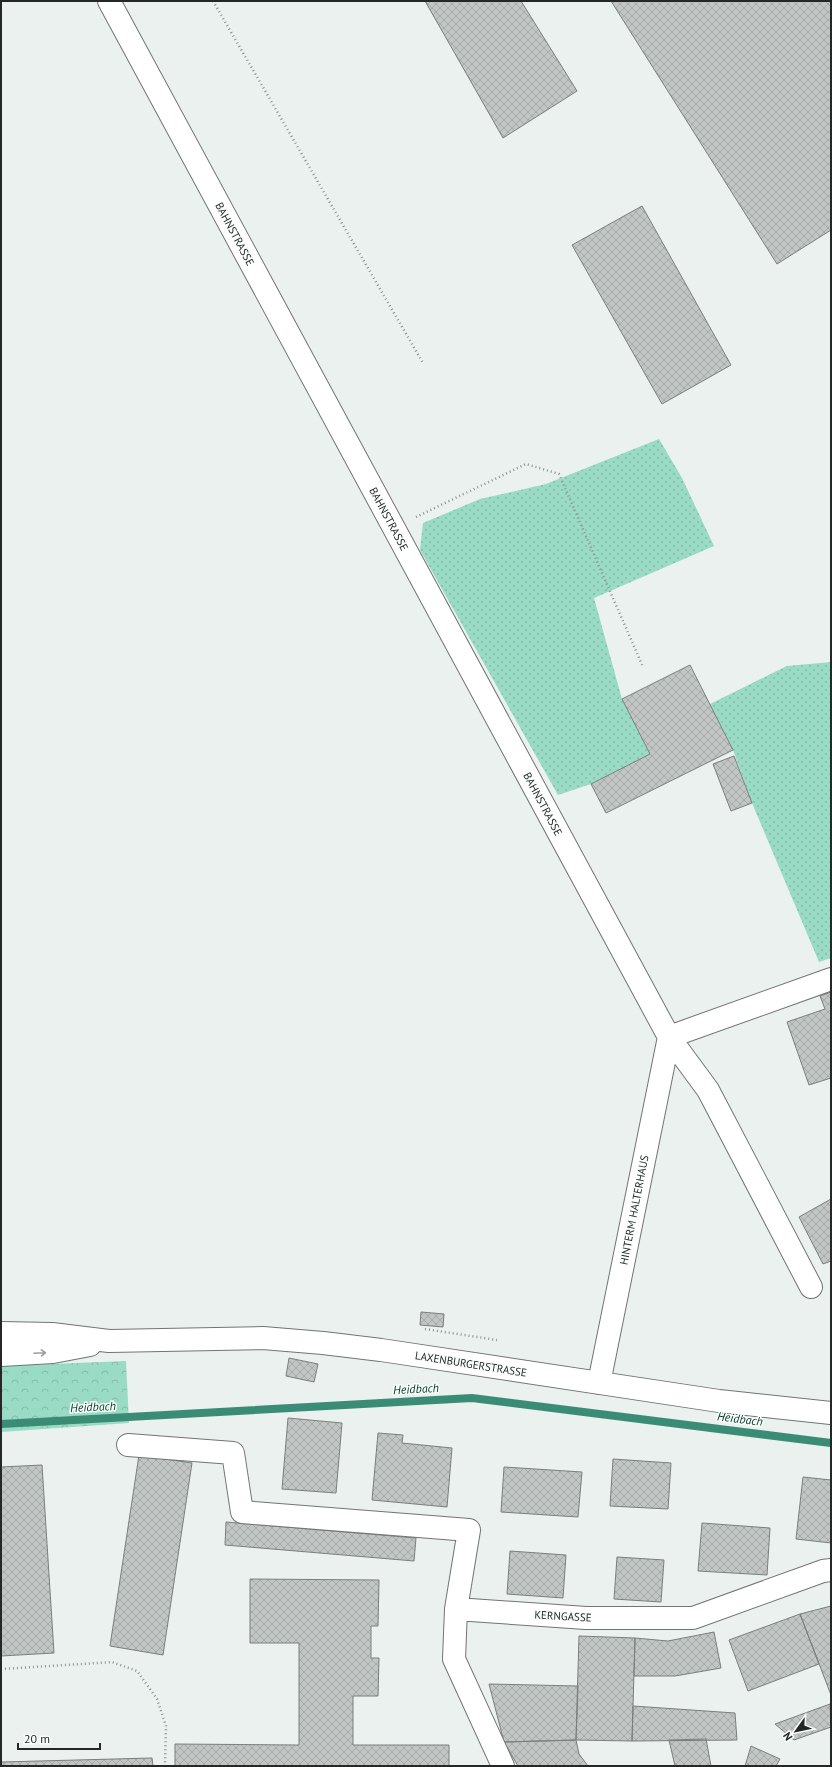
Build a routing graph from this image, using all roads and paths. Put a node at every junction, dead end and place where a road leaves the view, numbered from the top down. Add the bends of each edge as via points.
1 (109, 1) edge
2 (213, 1) edge
3 (423, 363) dead end
4 (394, 528) junction
5 (643, 667) dead end
6 (831, 979) edge
7 (669, 1037) junction
8 (811, 1287) dead end
9 (1, 1333) edge
10 (109, 1341) junction
11 (1, 1355) edge
12 (599, 1383) junction
13 (831, 1413) edge
14 (128, 1446) dead end
15 (831, 1570) edge
16 (456, 1609) junction
17 (1, 1669) edge
18 (165, 1766) edge
19 (503, 1766) edge

1 - 4 street, BAHNSTRASSE
2 - 3 path
4 - 5 path via 526,464 559,474
4 - 7 street, BAHNSTRASSE
6 - 7 street
7 - 8 street, BAHNSTRASSE via 708,1090
7 - 12 street, HINTERM HALTERHAUS
9 - 10 street, LAXENBURGERSTRASSE via 52,1334
11 -> 10 street, LAXENBURGERSTRASSE via 53,1352
10 - 12 street, LAXENBURGERSTRASSE via 263,1338 381,1350
12 - 13 street, LAXENBURGERSTRASSE via 719,1401
14 - 16 street via 233,1453 242,1512 469,1530
15 - 16 street, KERNGASSE via 694,1618 586,1618
16 - 19 street via 454,1659
17 - 18 path via 112,1662 136,1671 157,1699 166,1726

